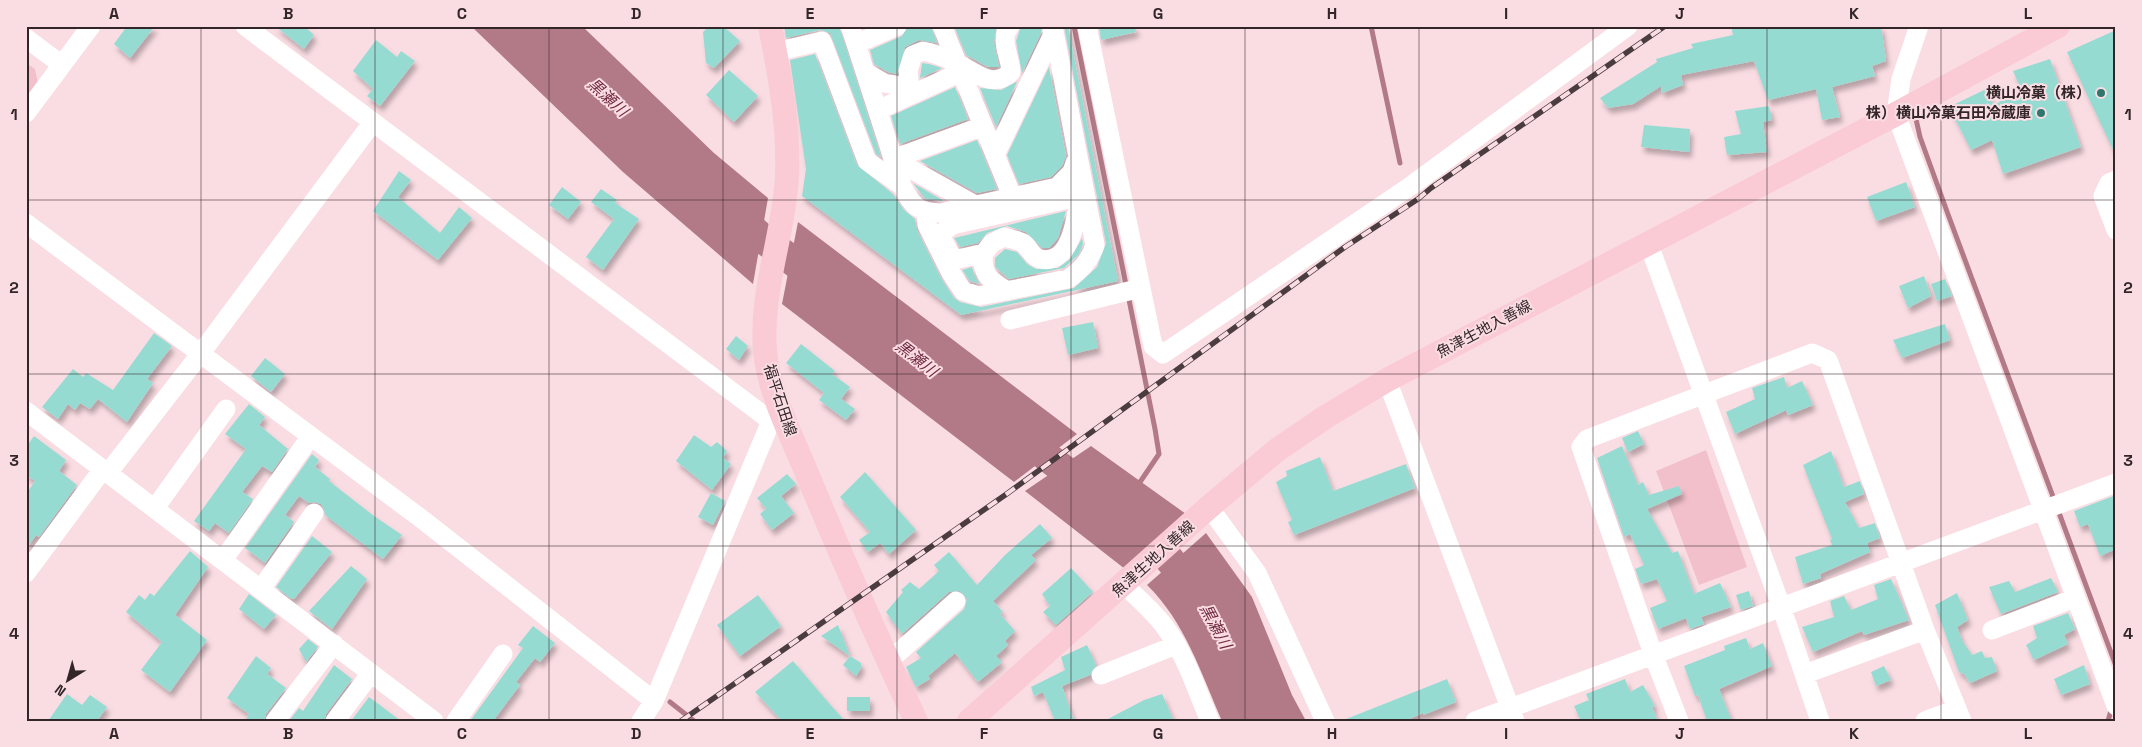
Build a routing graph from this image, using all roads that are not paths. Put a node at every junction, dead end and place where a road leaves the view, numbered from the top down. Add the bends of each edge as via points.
1 (91, 26) edge
2 (246, 26) edge
3 (770, 26) edge
4 (897, 26) edge
5 (942, 26) edge
6 (1010, 26) edge
7 (1087, 26) edge
8 (1628, 26) edge
9 (1919, 26) edge
10 (2058, 26) edge
11 (1051, 28) edge
12 (823, 33) edge
13 (853, 35) edge
14 (26, 38) edge
15 (775, 52) junction
16 (62, 65) junction
17 (959, 68) junction
18 (866, 72) junction
19 (878, 110) junction
20 (26, 113) edge
21 (1896, 114) junction
22 (373, 122) junction
23 (983, 126) junction
24 (995, 155) junction
25 (1078, 155) junction
26 (893, 159) junction
27 (1082, 178) junction
28 (2116, 180) edge
29 (902, 186) junction
30 (1012, 196) junction
31 (975, 205) junction
32 (926, 213) junction
33 (26, 223) edge
34 (2116, 230) edge
35 (1648, 242) junction
36 (984, 253) junction
37 (1142, 288) junction
38 (1007, 291) junction
39 (1010, 320) dead end
40 (201, 353) junction
41 (1387, 380) junction
42 (1703, 393) junction
43 (226, 410) dead end
44 (27, 414) edge
45 (776, 417) junction
46 (311, 436) junction
47 (105, 471) junction
48 (2116, 483) edge
49 (155, 508) junction
50 (2043, 511) junction
51 (1204, 512) junction
52 (314, 513) dead end
53 (223, 560) junction
54 (1901, 563) junction
55 (26, 573) edge
56 (1127, 582) junction
57 (261, 588) junction
58 (2075, 598) junction
59 (956, 601) dead end
60 (1782, 608) junction
61 (1925, 630) junction
62 (1992, 630) dead end
63 (334, 644) junction
64 (1176, 645) junction
65 (503, 654) dead end
66 (1653, 654) junction
67 (888, 662) junction
68 (371, 673) junction
69 (1805, 674) junction
70 (1101, 675) dead end
71 (654, 701) junction
72 (2116, 706) edge
73 (1512, 714) edge
74 (1960, 715) edge
75 (1817, 720) edge
76 (275, 721) edge
77 (336, 721) edge
78 (434, 721) edge
79 (456, 721) edge
80 (641, 721) edge
81 (916, 721) edge
82 (969, 721) edge
83 (1210, 721) edge
84 (1325, 721) edge
85 (1475, 721) edge
86 (1679, 721) edge
87 (1925, 721) edge

1 - 16 street
2 - 22 street
3 - 15 main road, 福平石田線
4 - 13 street
5 - 17 street
6 - 17 street via 1005,42 1011,72 1004,79 982,78
7 - 37 street
8 - 37 street via 1412,185 1163,354 1153,346
9 - 21 street via 1901,79
10 - 21 main road, 魚津生地入善線
11 - 24 street
11 - 25 street
12 - 15 street
12 - 29 street via 867,161
13 - 18 street
14 - 16 street
15 - 45 main road, 福平石田線 via 786,121 787,177 764,312 765,351
16 - 20 street
17 - 18 street via 923,50 913,55 908,70 909,80 902,86 893,86
17 - 19 street
17 - 23 street
18 - 19 street
19 - 26 street
21 - 35 main road, 魚津生地入善線
21 - 50 street
22 - 40 street
22 - 45 street
23 - 24 street
23 - 26 street
24 - 30 street
25 - 27 street
25 - 30 street via 1072,172 1057,187
26 - 29 street
26 - 31 street
27 - 36 street via 1070,241 1064,252 1040,259 1025,244 1004,237 992,243
27 - 36 street via 1064,200 952,225 942,233 954,260
27 - 38 street via 1096,245 1091,258 1068,279
28 - 34 street via 2109,183 2103,196
29 - 32 street via 913,206
30 - 31 street
31 - 32 street
32 - 38 street via 927,225 951,273 964,291 979,296
33 - 40 street
35 - 41 main road, 魚津生地入善線
35 - 42 street
36 - 38 street via 982,264 987,278
37 - 39 street
40 - 46 street
40 - 47 street
41 - 51 main road, 魚津生地入善線 via 1277,450
41 - 73 street
42 - 54 street via 1812,353 1828,360
42 - 60 street
42 - 66 street via 1587,439 1582,446
43 - 49 street
44 - 47 street
45 - 67 main road, 福平石田線
45 - 71 street
46 - 53 street
46 - 71 street
47 - 49 street
47 - 55 street
48 - 50 street
49 - 53 street
50 - 54 street
50 - 58 street
51 - 56 main road, 魚津生地入善線
51 - 84 street via 1257,573
52 - 57 street
53 - 57 street
54 - 60 street
54 - 61 street
56 - 64 street
56 - 82 main road, 魚津生地入善線
57 - 63 street
58 - 62 street
58 - 72 street
59 - 67 street
60 - 66 street
60 - 69 street
61 - 69 street
61 - 74 street
63 - 68 street
63 - 76 street
64 - 70 street
64 - 83 street
65 - 79 street
66 - 73 street
66 - 86 street
67 - 81 main road, 福平石田線
68 - 77 street
68 - 78 street
69 - 75 street
71 - 80 street
73 - 85 street
74 - 87 street

